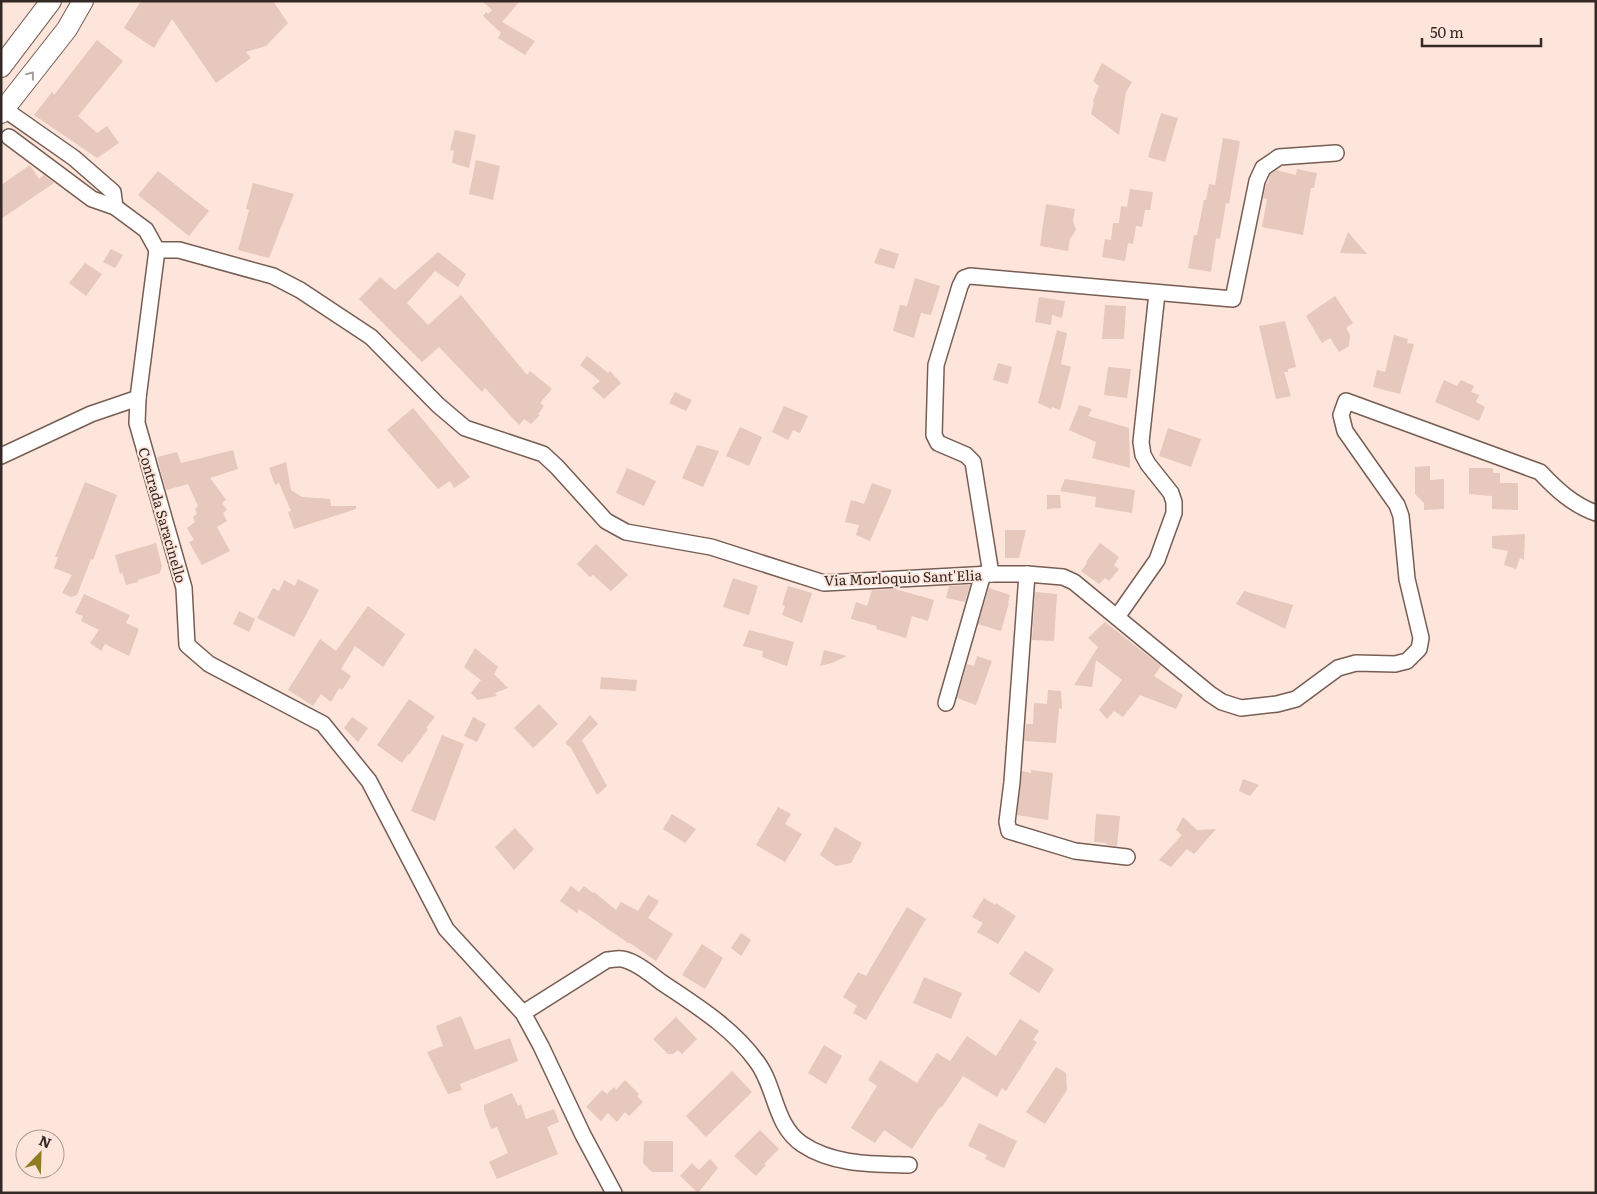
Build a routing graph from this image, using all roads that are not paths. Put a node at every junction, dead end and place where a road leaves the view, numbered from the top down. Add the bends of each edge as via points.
1 (51, 1) edge
2 (83, 1) edge
3 (1, 67) edge
4 (3, 111) edge
5 (9, 137) dead end
6 (1336, 153) dead end
7 (116, 207) junction
8 (157, 250) junction
9 (1157, 293) junction
10 (138, 398) junction
11 (1, 456) edge
12 (1596, 513) edge
13 (987, 574) junction
14 (1027, 574) junction
15 (1117, 617) junction
16 (946, 703) dead end
17 (1126, 857) dead end
18 (523, 1013) junction
19 (908, 1164) dead end
20 (614, 1193) edge

1 - 3 main road
4 -> 2 main road via 67,29
4 - 7 street via 74,158 114,192
5 - 7 street via 92,198
6 - 9 street via 1279,158 1263,168 1257,180 1233,299
7 - 8 street via 146,230
8 - 10 street, Contrada Saracinello
8 - 13 street, Via Morloquio Sant'Elia via 179,250 273,276 300,290 371,337 465,428 543,454 606,521 626,532 711,547 824,583
9 - 13 street via 964,278 936,365 934,435 938,443 966,455 973,462
9 - 15 street via 1141,442 1148,464 1171,493 1174,513 1157,560
10 - 11 street via 91,414
10 - 18 street, Contrada Saracinello via 137,423 184,588 187,645 209,664 323,724 369,781 446,929
12 - 15 street, Via Morloquio Sant'Elia via 1584,509 1558,491 1540,472 1346,401 1341,416 1345,431 1397,505 1401,516 1407,579 1421,638 1419,650 1407,661 1394,664 1356,663 1338,668 1296,699 1241,708 1210,694
13 - 14 street, Via Morloquio Sant'Elia
13 - 16 street
14 - 15 street, Via Morloquio Sant'Elia via 1063,577 1074,582
14 - 17 street via 1007,822 1009,831 1075,851
18 - 19 street via 607,960 622,959 641,967 712,1016 742,1044 758,1062 780,1116 801,1143 820,1154 841,1160
18 - 20 street, Contrada Saracinello

